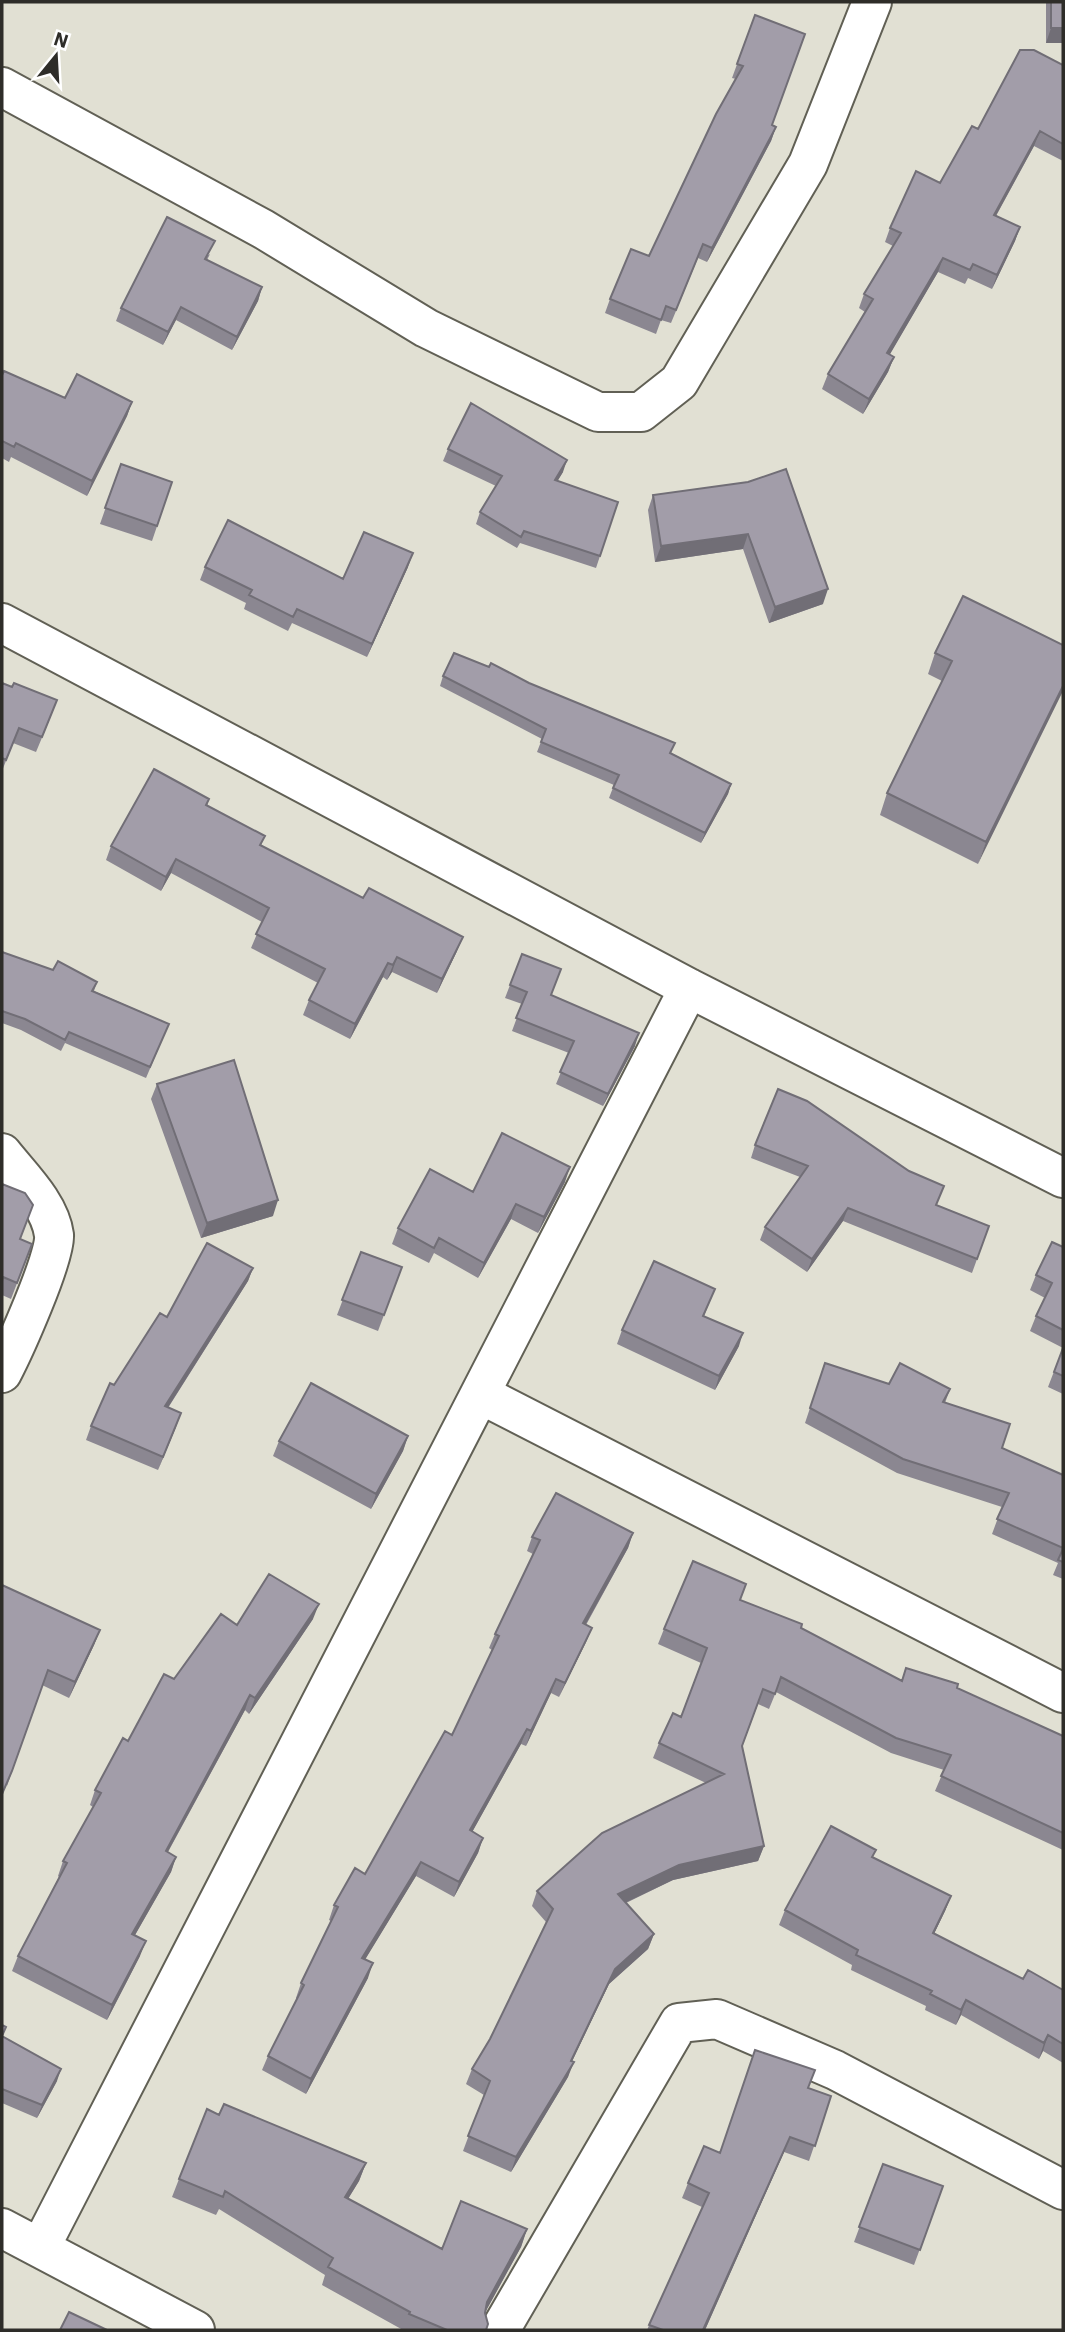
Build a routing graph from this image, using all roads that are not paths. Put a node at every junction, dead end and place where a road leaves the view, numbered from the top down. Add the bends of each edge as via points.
1 (872, 2) edge
2 (2, 87) edge
3 (2, 624) edge
4 (689, 988) junction
5 (2, 1153) edge
6 (1063, 1178) edge
7 (2, 1373) edge
8 (480, 1394) junction
9 (1063, 1693) edge
10 (1063, 2190) edge
11 (2, 2228) edge
12 (40, 2248) junction
13 (195, 2330) edge
14 (500, 2330) edge

1 - 2 street via 808,164 679,382 641,412 598,412 426,328 263,229
3 - 4 street
4 - 6 street
4 - 8 street
5 - 7 street via 39,1200 54,1236 44,1274
8 - 9 street
8 - 12 street
10 - 14 street via 835,2070 717,2019 679,2023
11 - 12 street
12 - 13 street

